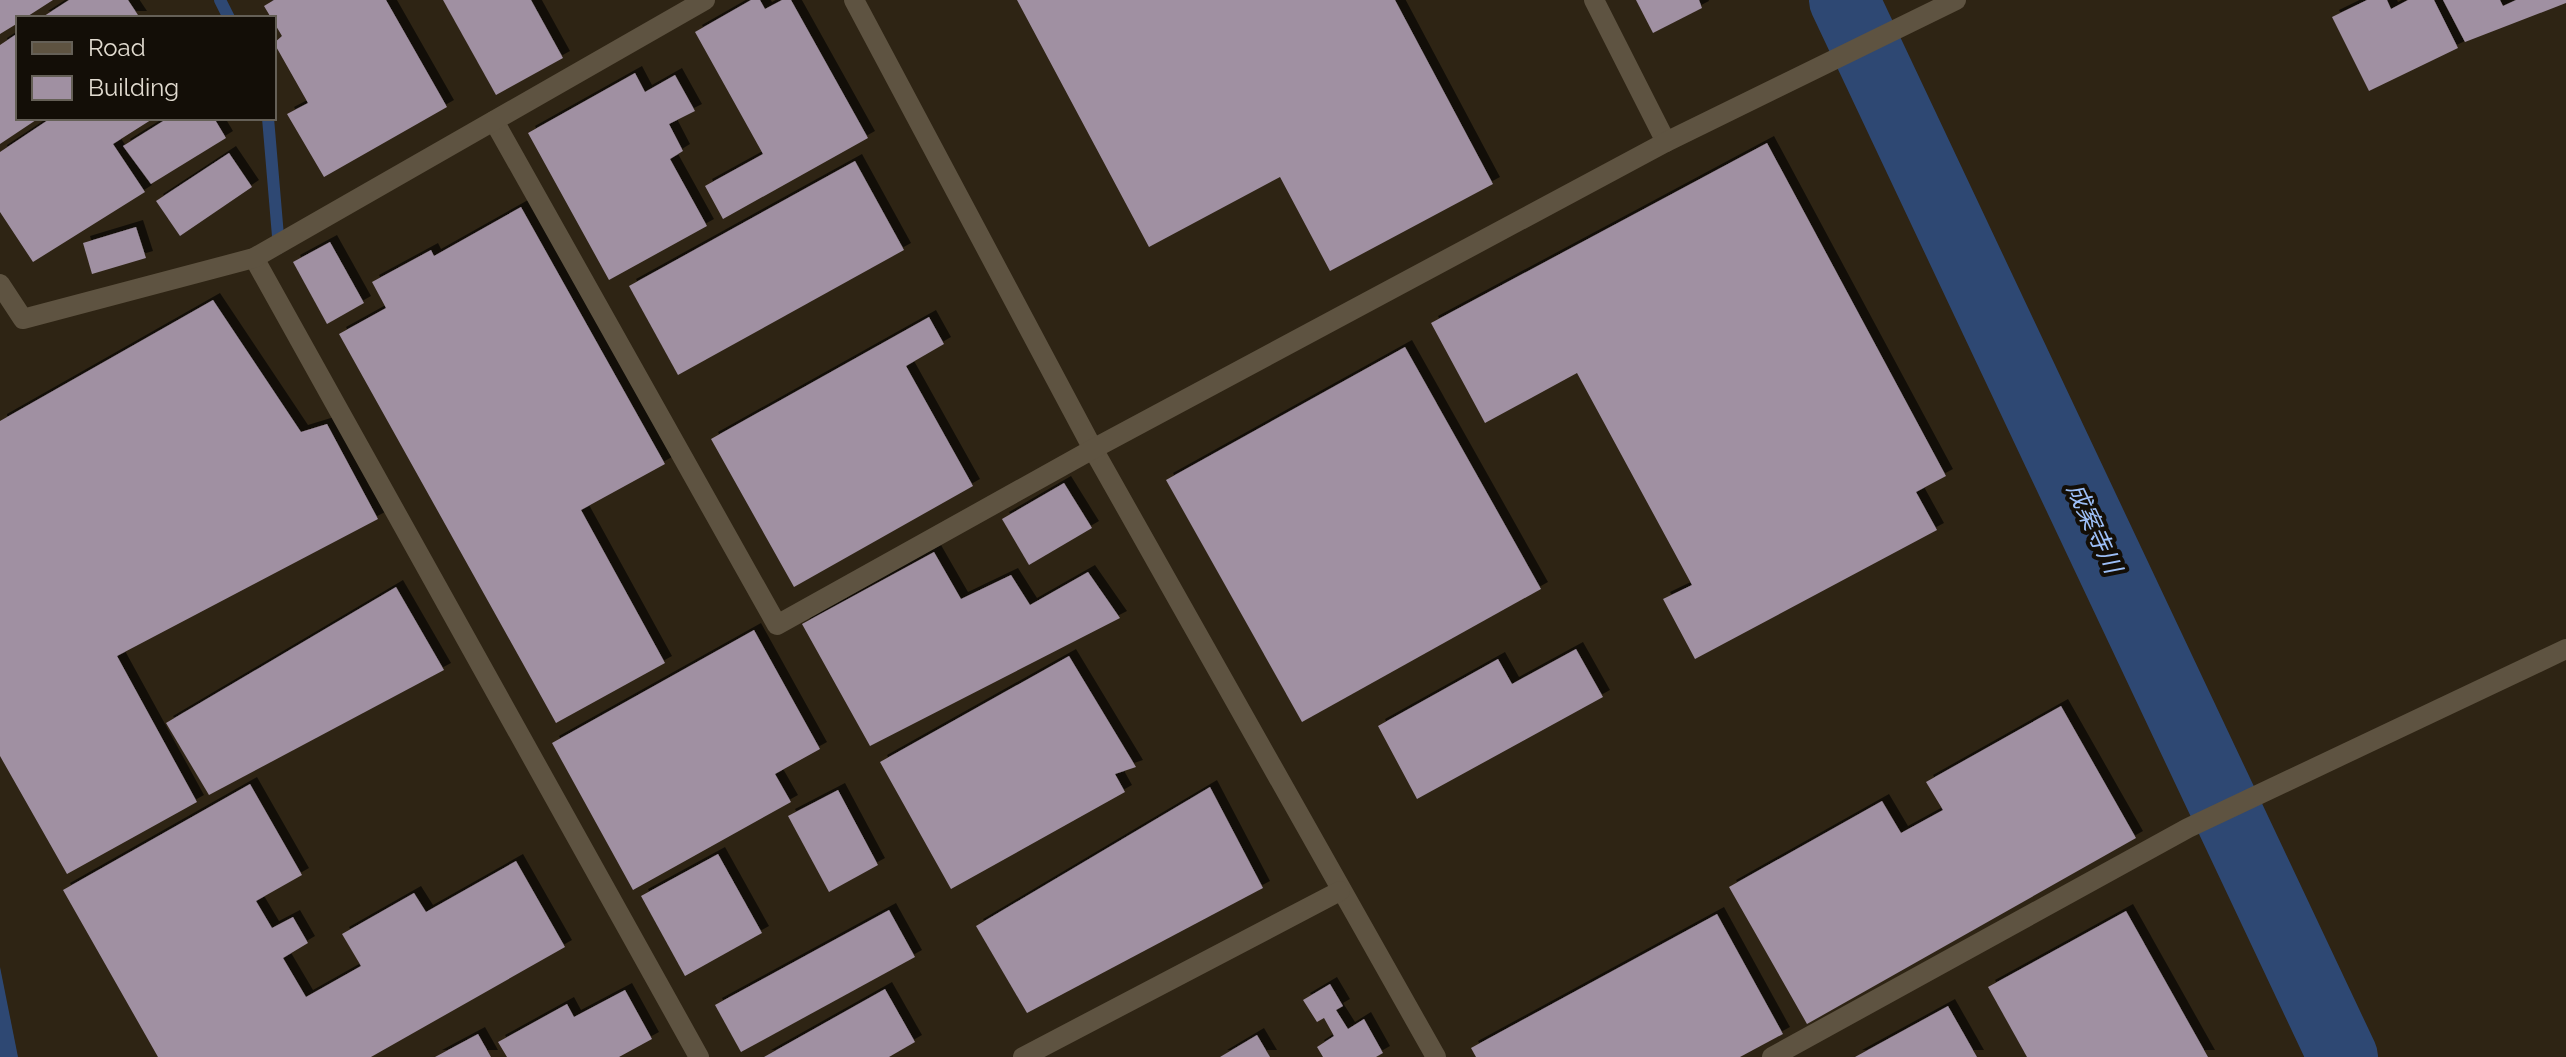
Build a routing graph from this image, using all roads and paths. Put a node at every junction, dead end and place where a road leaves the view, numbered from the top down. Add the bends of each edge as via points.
1 (705, 0) edge
2 (854, 0) edge
3 (1594, 0) edge
4 (1956, 0) edge
5 (494, 121) junction
6 (1666, 142) junction
7 (254, 258) junction
8 (0, 284) edge
9 (1093, 449) junction
10 (2566, 649) edge
11 (1340, 891) junction
12 (699, 1057) edge
13 (1023, 1057) edge
14 (1436, 1057) edge
15 (1772, 1057) edge

1 - 5 street
2 - 9 street
3 - 6 street
4 - 6 street
5 - 7 street
5 - 9 street via 777,625
6 - 9 street
7 - 8 street via 23,319
7 - 12 street
9 - 11 street
10 - 15 street via 2188,828
11 - 13 street
11 - 14 street

